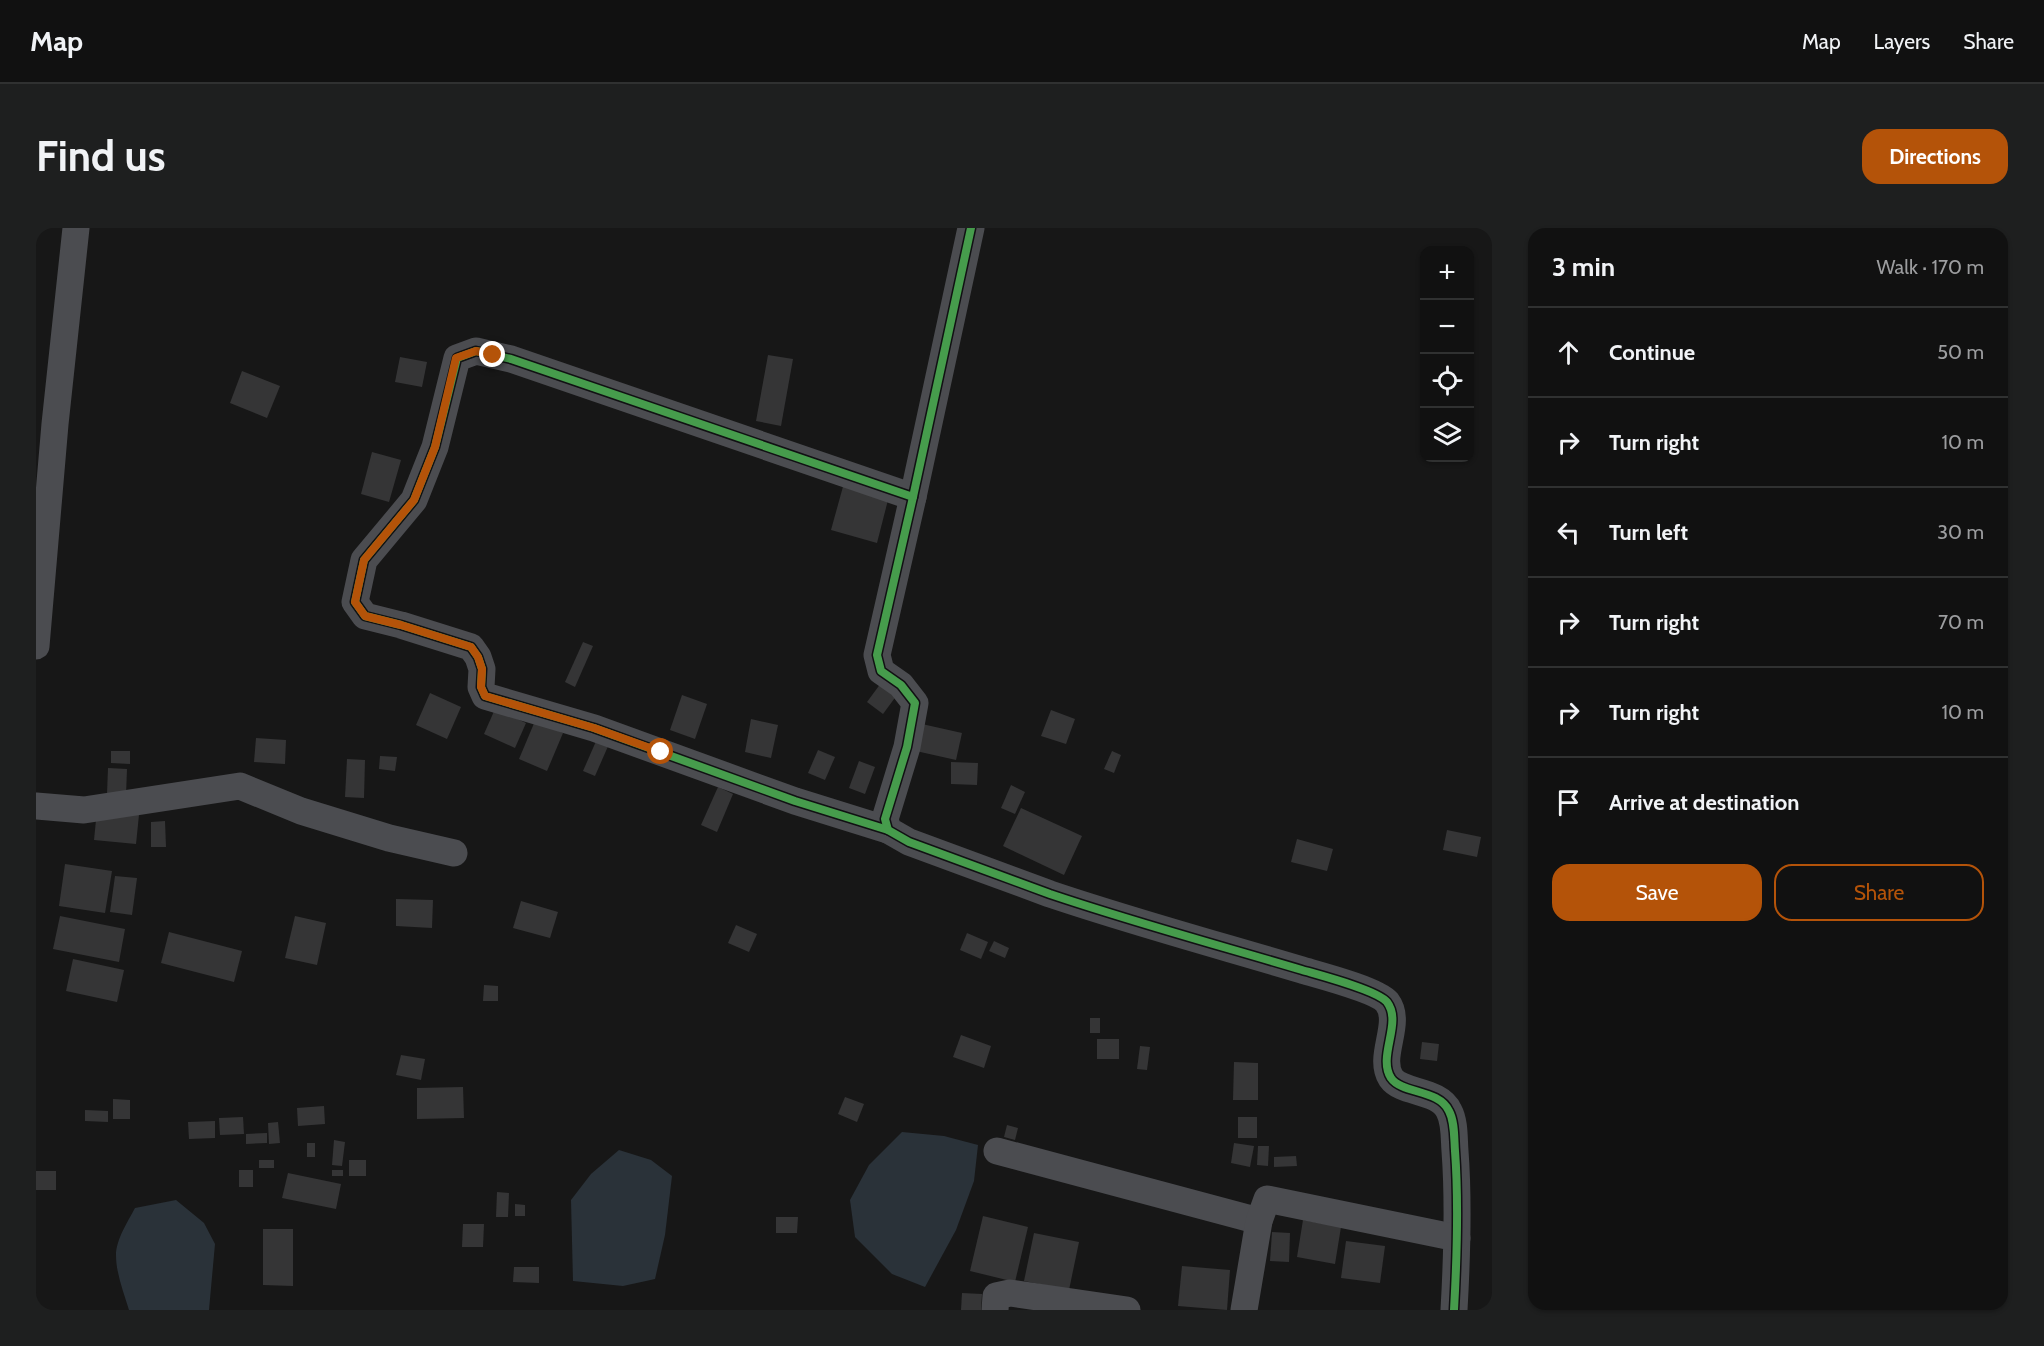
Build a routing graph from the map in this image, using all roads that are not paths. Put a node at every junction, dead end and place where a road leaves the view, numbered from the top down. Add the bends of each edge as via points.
1 (76, 228) edge
2 (971, 228) edge
3 (913, 497) junction
4 (36, 646) edge
5 (36, 806) edge
6 (888, 830) junction
7 (454, 853) dead end
8 (998, 1151) dead end
9 (1259, 1221) junction
10 (1457, 1238) junction
11 (995, 1310) edge
12 (1127, 1310) edge
13 (1244, 1310) edge
14 (1454, 1310) edge

1 - 4 street
2 - 3 street
3 - 6 street via 877,655 881,671 901,685 915,703 907,747 885,819
3 - 6 street via 511,359 476,351 456,358 435,447 414,500 364,560 355,602 365,616 471,647 482,669 485,696 594,728 795,801
5 - 7 street via 84,810 240,786 312,814
6 - 10 street via 909,842 1051,894 1306,971 1374,994 1386,1002 1391,1012 1388,1070 1392,1080 1424,1092 1449,1110 1458,1191
8 - 9 street
9 - 10 street via 1267,1199
9 - 13 street
10 - 14 street
11 - 12 street via 996,1296 1010,1293

